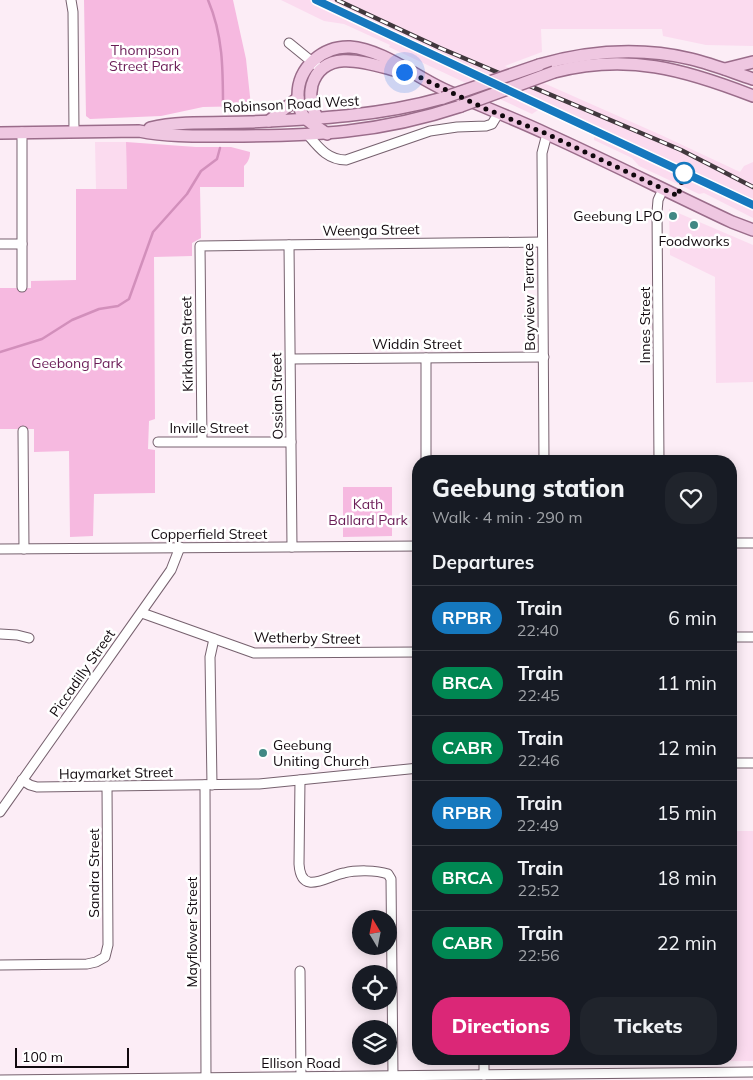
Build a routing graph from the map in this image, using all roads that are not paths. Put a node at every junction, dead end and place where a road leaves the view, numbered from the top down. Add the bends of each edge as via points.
1 (71, 0) edge
2 (288, 43) dead end
3 (312, 62) junction
4 (753, 62) edge
5 (725, 69) junction
6 (322, 71) junction
7 (415, 75) junction
8 (753, 79) edge
9 (753, 96) edge
10 (298, 98) junction
11 (498, 114) junction
12 (318, 119) junction
13 (305, 120) junction
14 (269, 121) junction
15 (139, 131) junction
16 (22, 132) junction
17 (74, 132) junction
18 (0, 133) edge
19 (327, 134) junction
20 (547, 134) junction
21 (308, 135) junction
22 (663, 189) junction
23 (753, 230) edge
24 (542, 242) junction
25 (0, 244) edge
26 (22, 244) junction
27 (289, 245) junction
28 (200, 246) joint
29 (22, 287) dead end
30 (544, 357) junction
31 (426, 358) junction
32 (291, 359) junction
33 (23, 431) dead end
34 (202, 441) junction
35 (158, 442) dead end
36 (291, 442) junction
37 (426, 455) edge
38 (544, 455) edge
39 (660, 455) edge
40 (753, 542) edge
41 (737, 543) edge
42 (412, 546) edge
43 (180, 547) junction
44 (292, 547) junction
45 (0, 549) edge
46 (24, 549) junction
47 (142, 613) junction
48 (0, 634) edge
49 (753, 637) edge
50 (29, 638) dead end
51 (737, 638) edge
52 (214, 639) junction
53 (412, 652) edge
54 (737, 763) edge
55 (753, 763) edge
56 (412, 769) edge
57 (22, 780) junction
58 (300, 780) junction
59 (208, 785) junction
60 (108, 786) junction
61 (0, 812) edge
62 (0, 965) edge
63 (300, 971) dead end
64 (484, 1065) edge
65 (753, 1072) edge
66 (484, 1075) junction
67 (393, 1076) junction
68 (301, 1077) junction
69 (586, 1077) edge
70 (206, 1078) junction
71 (0, 1080) edge
72 (69, 1080) edge

1 - 17 street
2 - 3 street
3 - 6 street
3 - 7 main road via 325,52 352,47 378,55
3 - 10 main road via 301,78
4 - 5 main road
5 - 8 main road, Robinson Road West
5 - 12 main road, Robinson Road West, bridge via 674,56 638,52 586,55 539,65 420,105
6 - 7 main road via 331,63 348,60
6 - 12 main road via 315,79 310,94
7 - 11 main road
9 - 19 main road, Robinson Road West, bridge via 677,71 640,64 596,64 554,72 414,120
10 - 13 main road
10 - 14 main road
11 - 20 main road
11 - 21 street via 492,124 486,126 424,133 346,160 326,155
12 - 13 main road, Robinson Road West
13 - 14 main road, Robinson Road West
13 - 19 main road
14 - 15 main road, Robinson Road West via 177,125
15 - 17 main road, Robinson Road West
15 - 21 main road, Robinson Road West via 203,136
16 - 17 main road, Robinson Road West
16 - 18 main road, Robinson Road West
16 - 26 street
19 - 21 main road, Robinson Road West
20 - 22 main road
20 - 24 street, Bayview Terrace via 542,153
22 - 23 main road
22 - 39 street, Innes Street via 657,212
24 - 27 street, Weenga Street
24 - 30 street, Bayview Terrace
25 - 26 street
26 - 29 street
27 - 28 street, Weenga Street
27 - 32 street, Ossian Street
28 - 34 street, Kirkham Street
30 - 31 street, Widdin Street
30 - 38 street, Bayview Terrace
31 - 32 street, Widdin Street
31 - 37 street
32 - 36 street, Ossian Street
33 - 46 street
34 - 35 street, Inville Street
34 - 36 street, Inville Street
36 - 44 street, Ossian Street
40 - 41 street
42 - 44 street, Copperfield Street
43 - 44 street, Copperfield Street
43 - 46 street, Copperfield Street
43 - 47 street, Piccadilly Street via 172,570
45 - 46 street, Copperfield Street
47 - 52 street, Wetherby Street
47 - 57 street, Piccadilly Street
48 - 50 street
49 - 51 street
52 - 53 street, Wetherby Street via 259,653
52 - 59 street, Mayflower Street via 210,657
54 - 55 street
56 - 58 street, Haymarket Street
57 - 60 street, Haymarket Street via 37,787
57 - 61 street, Piccadilly Street
58 - 59 street, Haymarket Street
58 - 67 street via 299,869 303,878 313,883 348,872 380,872 390,876
59 - 60 street, Haymarket Street
59 - 70 street, Mayflower Street
60 - 62 street, Sandra Street via 106,962
63 - 68 street
64 - 66 street
65 - 69 street, Ellison Road
66 - 67 street, Ellison Road
66 - 69 street, Ellison Road
67 - 68 street, Ellison Road
68 - 70 street, Ellison Road
70 - 72 street, Ellison Road
71 - 72 street, Ellison Road

